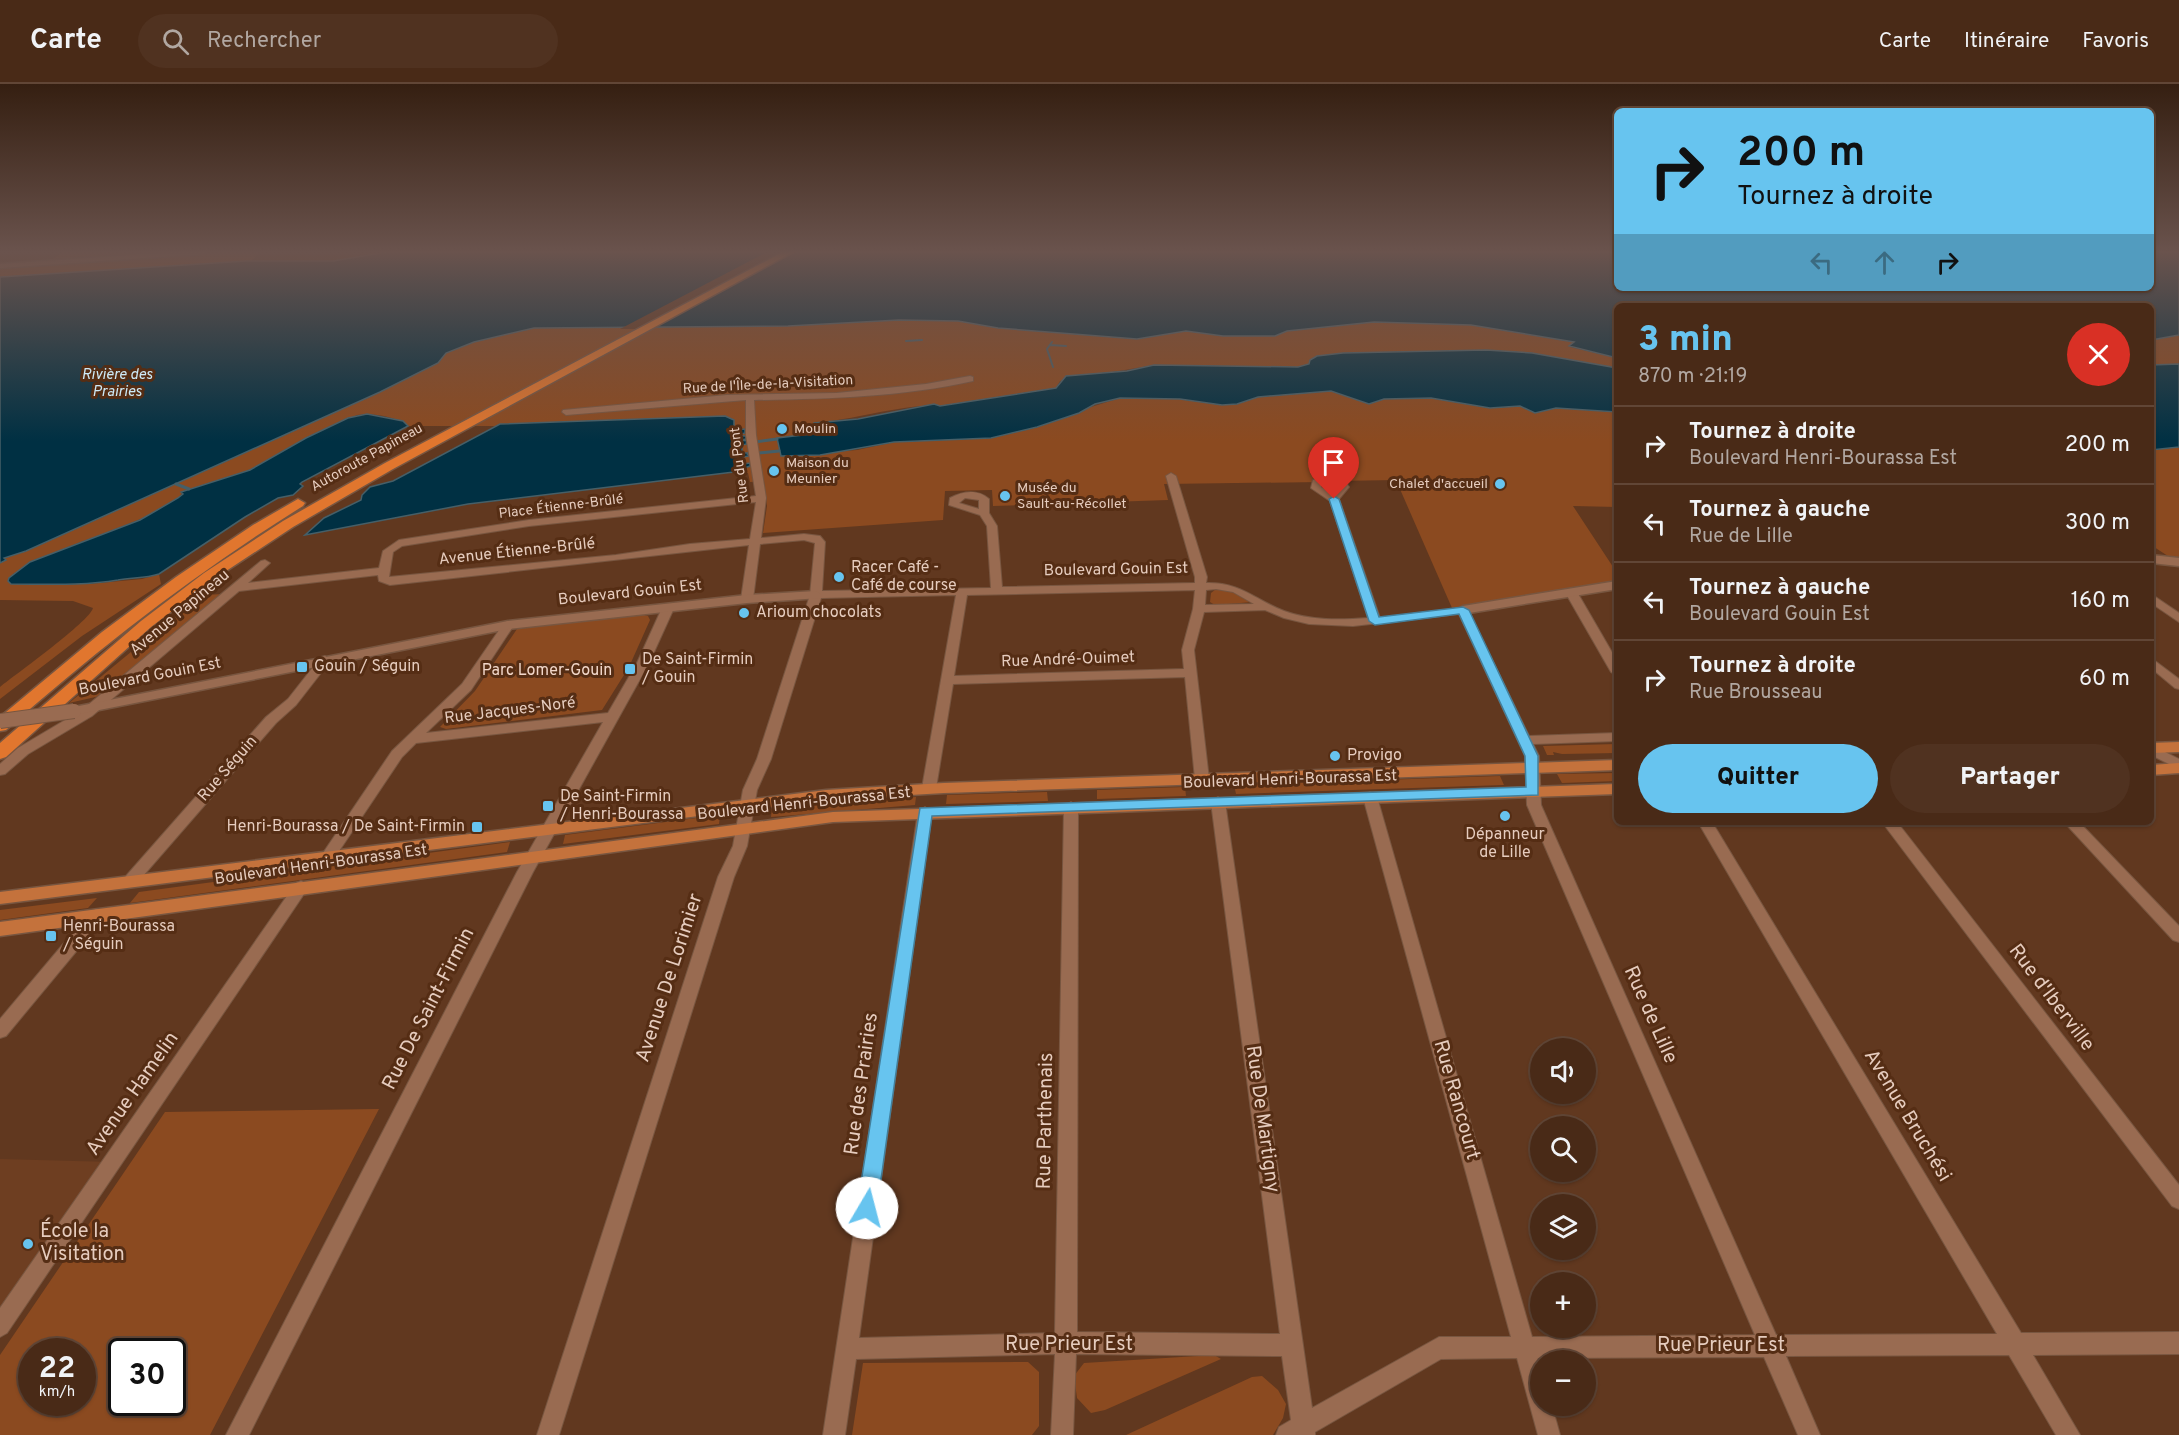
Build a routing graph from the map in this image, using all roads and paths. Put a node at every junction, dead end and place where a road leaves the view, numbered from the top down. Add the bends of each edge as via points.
1 (660, 315) edge
2 (664, 315) edge
3 (615, 340) junction
4 (970, 379) dead end
5 (750, 398) junction
6 (566, 411) dead end
7 (1171, 476) dead end
8 (761, 498) junction
9 (1334, 499) dead end
10 (984, 513) dead end
11 (812, 537) joint
12 (756, 541) junction
13 (2154, 559) edge
14 (2179, 562) edge
15 (265, 563) dead end
16 (384, 571) junction
17 (1614, 585) edge
18 (1201, 586) junction
19 (235, 588) junction
20 (997, 590) junction
21 (962, 591) junction
22 (1571, 592) junction
23 (816, 595) junction
24 (747, 599) junction
25 (2154, 599) edge
26 (668, 608) junction
27 (1266, 608) junction
28 (1199, 609) junction
29 (1463, 610) junction
30 (2179, 619) edge
31 (1375, 621) junction
32 (508, 625) junction
33 (325, 660) junction
34 (2154, 664) edge
35 (1614, 667) edge
36 (1189, 673) junction
37 (947, 680) junction
38 (2179, 685) edge
39 (94, 708) junction
40 (612, 717) junction
41 (0, 721) edge
42 (0, 726) edge
43 (1614, 737) edge
44 (413, 739) junction
45 (1524, 740) junction
46 (2179, 747) edge
47 (2154, 748) edge
48 (2154, 750) edge
49 (0, 753) edge
50 (1614, 765) edge
51 (2179, 767) edge
52 (1532, 768) junction
53 (2154, 770) edge
54 (0, 771) edge
55 (1202, 780) junction
56 (929, 788) junction
57 (1614, 789) edge
58 (1533, 791) junction
59 (1370, 797) junction
60 (1218, 802) junction
61 (747, 803) junction
62 (1071, 807) junction
63 (925, 812) junction
64 (1707, 825) edge
65 (1891, 825) edge
66 (2074, 825) edge
67 (744, 828) junction
68 (548, 830) junction
69 (534, 856) junction
70 (326, 859) junction
71 (131, 880) junction
72 (301, 887) junction
73 (0, 898) edge
74 (97, 915) junction
75 (0, 929) edge
76 (2179, 936) edge
77 (0, 1031) edge
78 (2179, 1200) edge
79 (0, 1326) edge
80 (1066, 1343) junction
81 (2179, 1343) edge
82 (2018, 1345) junction
83 (1293, 1346) junction
84 (1525, 1346) junction
85 (1770, 1346) junction
86 (846, 1349) junction
87 (1530, 1364) edge
88 (1544, 1416) edge
89 (1298, 1431) edge
90 (237, 1435) edge
91 (548, 1435) edge
92 (834, 1435) edge
93 (1062, 1435) edge
94 (1549, 1435) edge
95 (1809, 1435) edge
96 (2069, 1435) edge

1 - 3 highway, Autoroute Papineau
2 - 3 highway, Autoroute Papineau
3 - 42 highway, Autoroute Papineau via 381,458 256,529 146,604
3 - 49 highway, Autoroute Papineau via 340,493 250,549 146,624
4 - 5 street, Rue de l'Île-de-la-Visitation via 852,395
5 - 6 street, Rue de l'Île-de-la-Visitation
5 - 8 street, Rue du Pont via 750,428
7 - 18 street
8 - 12 street, Rue du Pont
8 - 16 street, Place Étienne-Brûlé via 529,523 399,543 388,550
9 - 31 street
10 - 20 street via 993,530
11 - 12 street, Avenue Étienne-Brûlé
11 - 23 street, Avenue De Lorimier via 820,543
12 - 16 street, Avenue Étienne-Brûlé via 395,582 383,580
12 - 24 street, Rue du Pont
13 - 14 street
15 - 19 street, Avenue Papineau
16 - 19 street
17 - 22 street, Boulevard Gouin Est
18 - 20 street, Boulevard Gouin Est
18 - 27 street, Boulevard Gouin Est via 1239,589
18 - 28 street
19 - 39 street, Avenue Papineau
20 - 21 street, Boulevard Gouin Est
21 - 23 street, Boulevard Gouin Est
21 - 37 street
22 - 29 street, Boulevard Gouin Est
22 - 35 street
23 - 24 street, Boulevard Gouin Est
23 - 61 street, Avenue De Lorimier
24 - 26 street, Boulevard Gouin Est
25 - 30 street
26 - 32 street, Boulevard Gouin Est
26 - 40 street, Rue De Saint-Firmin
27 - 28 street, Boulevard Gouin Est
27 - 31 street, Boulevard Gouin Est via 1312,621
28 - 36 street via 1189,644
29 - 31 street, Boulevard Gouin Est
29 - 45 street, Rue de Lille
32 - 33 street, Boulevard Gouin Est
32 - 44 street via 467,687
33 - 39 street, Boulevard Gouin Est
33 - 71 street, Rue Séguin via 292,702 271,720
34 - 38 street
36 - 37 street, Rue André-Ouimet
36 - 55 street
37 - 56 street
39 - 41 street, Boulevard Gouin Est, bridge
39 - 54 street, Avenue Papineau via 23,751
40 - 44 street, Rue Jacques-Noré
40 - 68 street, Rue De Saint-Firmin
43 - 45 street
44 - 70 street via 397,754
45 - 52 street, Rue de Lille via 1532,756
46 - 47 main road
48 - 51 street
50 - 52 main road, Boulevard Henri-Bourassa Est
51 - 53 main road
52 - 55 main road, Boulevard Henri-Bourassa Est
52 - 58 street, Rue de Lille
55 - 56 main road, Boulevard Henri-Bourassa Est
56 - 61 main road, Boulevard Henri-Bourassa Est
57 - 58 main road, Boulevard Henri-Bourassa Est
58 - 59 main road, Boulevard Henri-Bourassa Est
58 - 85 street, Rue de Lille via 1534,805
59 - 60 main road, Boulevard Henri-Bourassa Est
59 - 84 street, Rue Rancourt
60 - 62 main road, Boulevard Henri-Bourassa Est
60 - 83 street, Rue De Martigny
61 - 67 street, Avenue De Lorimier
61 - 68 main road, Boulevard Henri-Bourassa Est
62 - 63 main road, Boulevard Henri-Bourassa Est
62 - 80 street, Rue Parthenais
63 - 67 main road, Boulevard Henri-Bourassa Est via 833,817
63 - 86 street, Rue des Prairies
64 - 82 street, Avenue Bruchési
65 - 78 street, Rue d'Iberville
66 - 76 street
67 - 69 main road, Boulevard Henri-Bourassa Est
67 - 91 street, Avenue De Lorimier
68 - 69 street, Rue De Saint-Firmin
68 - 70 main road, Boulevard Henri-Bourassa Est
69 - 72 main road, Boulevard Henri-Bourassa Est
69 - 90 street, Rue De Saint-Firmin
70 - 71 main road, Boulevard Henri-Bourassa Est
71 - 73 main road, Boulevard Henri-Bourassa Est
72 - 74 main road, Boulevard Henri-Bourassa Est
72 - 79 street, Avenue Hamelin
74 - 75 main road, Boulevard Henri-Bourassa Est
74 - 77 street
80 - 83 street, Rue Prieur Est
80 - 86 street, Rue Prieur Est
80 - 93 street, Rue Parthenais
81 - 82 street, Rue Prieur Est
82 - 85 street, Rue Prieur Est
82 - 96 street, Avenue Bruchési
83 - 89 street, Rue De Martigny
84 - 85 street, Rue Prieur Est
84 - 87 street, Rue Rancourt
84 - 89 street, Rue Prieur Est via 1439,1348
85 - 95 street, Rue de Lille
86 - 92 street, Rue des Prairies
88 - 94 street, Rue Rancourt

